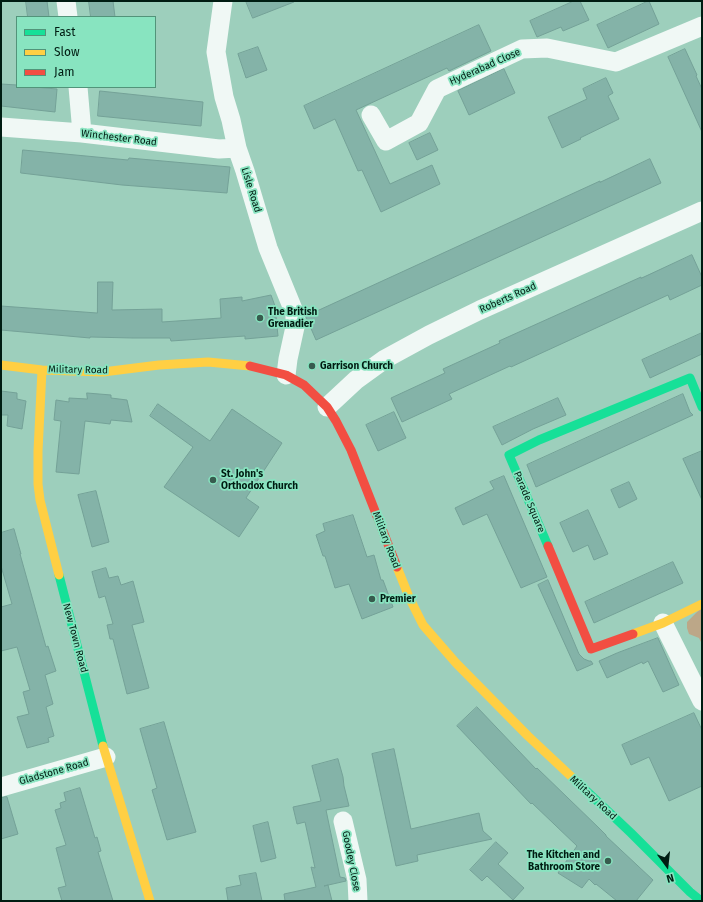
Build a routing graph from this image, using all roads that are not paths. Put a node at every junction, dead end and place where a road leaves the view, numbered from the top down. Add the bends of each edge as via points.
1 (66, 1) edge
2 (224, 1) edge
3 (68, 16) edge
4 (702, 26) edge
5 (78, 88) edge
6 (371, 115) dead end
7 (1, 127) edge
8 (82, 133) junction
9 (237, 148) junction
10 (702, 210) edge
11 (1, 365) edge
12 (42, 370) junction
13 (286, 375) junction
14 (702, 406) edge
15 (327, 407) junction
16 (702, 604) edge
17 (663, 623) junction
18 (702, 701) edge
19 (106, 757) junction
20 (1, 787) edge
21 (343, 821) dead end
22 (150, 901) edge
23 (358, 901) edge
24 (701, 901) edge

1 - 3 street
2 - 9 street, Lisle Road via 216,52
4 - 6 street, Hyderabad Close via 616,62 547,48 522,49 437,88 419,123 386,141
5 - 8 street
7 - 8 street, Winchester Road
8 - 9 street, Winchester Road via 219,150
9 - 13 street, Lisle Road via 268,248 294,314 295,326
10 - 15 street, Roberts Road via 429,335 385,359 356,380
11 - 12 street, Military Road
12 - 13 street, Military Road via 103,372 208,362 249,366
12 - 19 street, New Town Road via 37,484
13 - 15 street, Military Road via 304,386
14 - 17 street, Parade Square via 690,378 539,440 509,455 591,649
15 - 24 street, Military Road via 352,450 409,598 423,625 456,663 528,736
16 - 17 street, Parade Square
17 - 18 street
19 - 20 street, Gladstone Road
19 - 22 street, New Town Road
21 - 23 street, Goodey Close via 357,880

